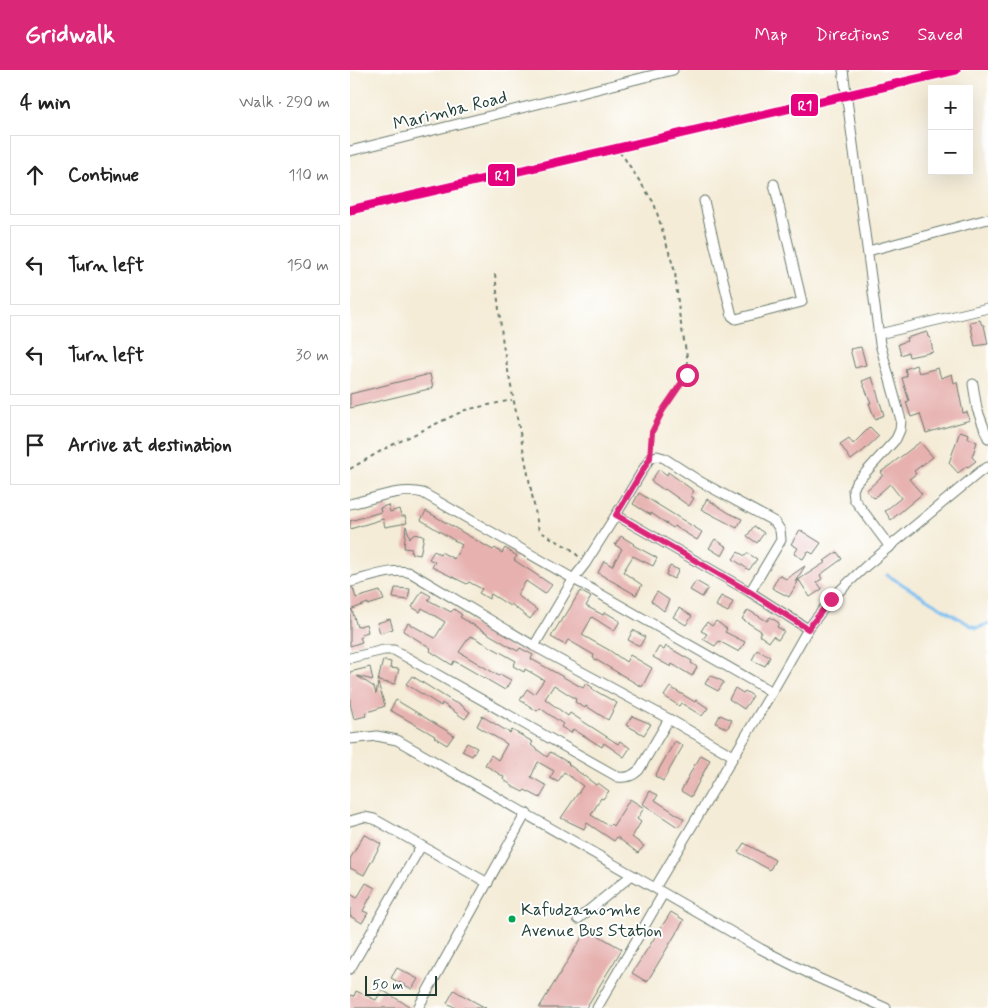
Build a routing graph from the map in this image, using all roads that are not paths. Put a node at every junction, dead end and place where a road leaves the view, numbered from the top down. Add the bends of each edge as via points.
1 (674, 70) edge
2 (843, 70) edge
3 (350, 151) edge
4 (774, 184) dead end
5 (704, 202) dead end
6 (988, 220) edge
7 (868, 251) junction
8 (988, 308) edge
9 (879, 334) junction
10 (973, 384) dead end
11 (988, 438) edge
12 (988, 467) edge
13 (350, 504) edge
14 (616, 515) junction
15 (890, 547) junction
16 (574, 578) junction
17 (350, 582) edge
18 (750, 592) junction
19 (808, 629) junction
20 (534, 646) junction
21 (350, 658) edge
22 (772, 692) junction
23 (669, 719) junction
24 (350, 738) edge
25 (734, 756) junction
26 (526, 813) junction
27 (350, 821) edge
28 (421, 846) junction
29 (632, 875) junction
30 (488, 883) junction
31 (655, 888) junction
32 (663, 894) junction
33 (578, 919) dead end
34 (350, 969) edge
35 (418, 1008) edge
36 (597, 1008) edge
37 (886, 1008) edge

1 - 3 street, Marimba Road
2 - 7 street
4 - 5 street via 802,302 736,318 732,316
6 - 7 street
7 - 9 street
8 - 9 street
9 - 15 street via 901,420 900,430 853,490 854,499
10 - 11 street via 977,409
12 - 15 street
13 - 16 street via 413,490 423,493
14 - 16 street
14 - 18 street
14 - 18 street via 650,458 664,458 775,522 781,540
15 - 19 street via 831,599
16 - 20 street
16 - 22 street
17 - 20 street via 396,571 411,572
18 - 19 street
19 - 22 street
20 - 23 street
21 - 23 street via 394,650 618,777 633,776 639,770
22 - 25 street
23 - 25 street
24 - 26 street via 376,736 397,740
25 - 31 street
26 - 29 street
26 - 30 street
27 - 28 street via 370,818
28 - 30 street
28 - 34 street
29 - 31 street
29 - 33 street
30 - 35 street
31 - 32 street
32 - 36 street
32 - 37 street via 778,958

